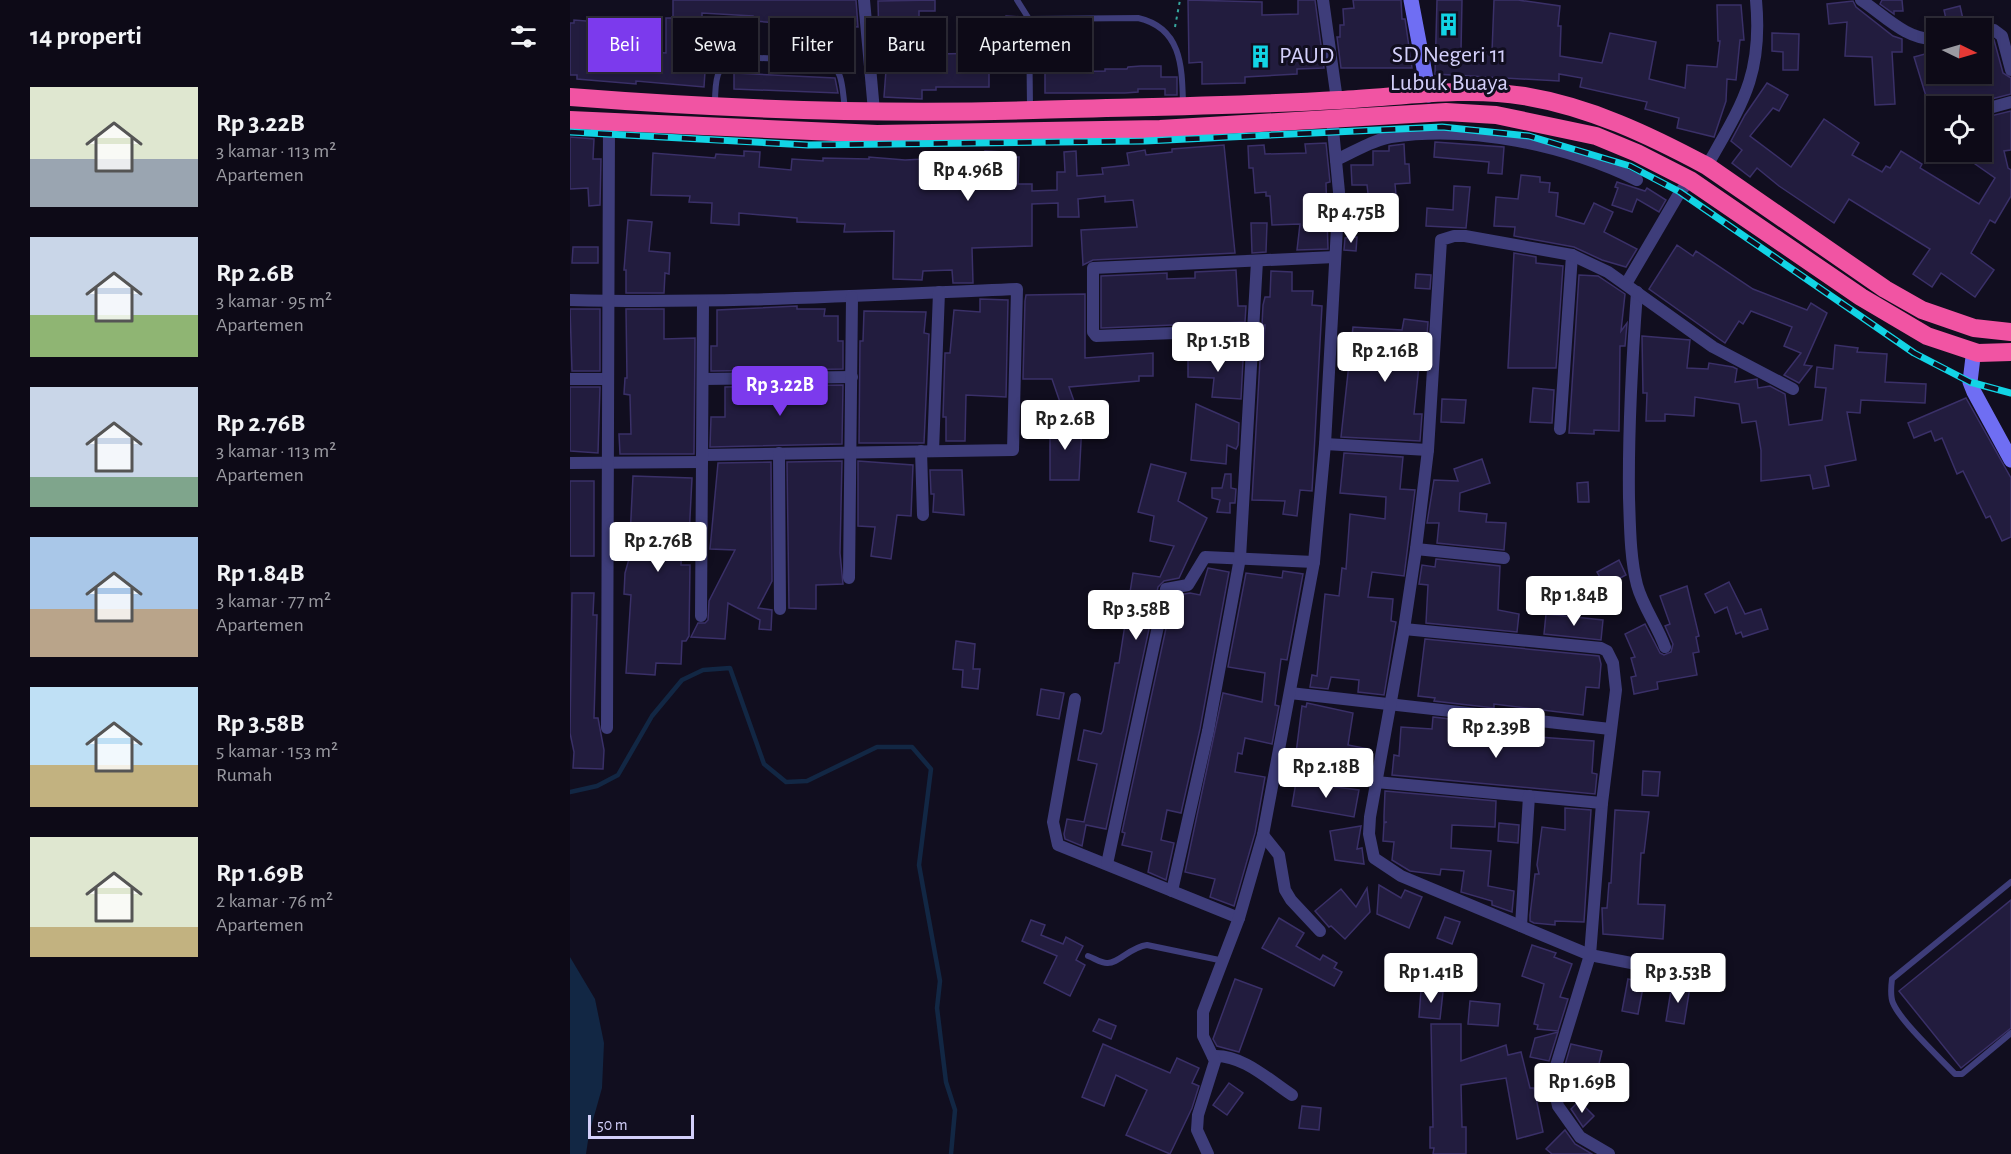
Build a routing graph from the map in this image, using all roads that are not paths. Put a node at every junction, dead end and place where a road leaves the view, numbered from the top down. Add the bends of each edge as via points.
1 (864, 0) edge
2 (1017, 0) edge
3 (1323, 0) edge
4 (1411, 0) edge
5 (1756, 0) edge
6 (1861, 0) edge
7 (1028, 18) edge
8 (1092, 18) edge
9 (1992, 30) edge
10 (1926, 40) edge
11 (2011, 70) edge
12 (1030, 72) edge
13 (1429, 95) junction
14 (570, 97) edge
15 (1337, 100) junction
16 (2011, 102) edge
17 (1558, 103) junction
18 (1183, 105) junction
19 (1992, 107) edge
20 (715, 108) junction
21 (1030, 110) junction
22 (846, 111) junction
23 (874, 111) junction
24 (1332, 118) junction
25 (1605, 118) junction
26 (570, 120) edge
27 (609, 123) junction
28 (1550, 126) junction
29 (1596, 136) junction
30 (1336, 159) junction
31 (1707, 166) junction
32 (1637, 180) dead end
33 (1690, 180) junction
34 (1572, 255) junction
35 (1335, 257) junction
36 (1257, 261) junction
37 (1626, 284) junction
38 (939, 292) junction
39 (1638, 292) junction
40 (852, 297) junction
41 (570, 300) edge
42 (608, 301) junction
43 (704, 301) junction
44 (1254, 330) junction
45 (2011, 332) edge
46 (2011, 352) edge
47 (1978, 353) junction
48 (852, 377) junction
49 (570, 379) edge
50 (608, 379) junction
51 (703, 379) junction
52 (1793, 389) dead end
53 (1560, 429) dead end
54 (1325, 444) junction
55 (1428, 450) junction
56 (927, 451) junction
57 (852, 452) junction
58 (779, 453) junction
59 (702, 458) junction
60 (2011, 460) edge
61 (570, 463) edge
62 (609, 463) junction
63 (923, 515) dead end
64 (1416, 549) junction
65 (1240, 558) junction
66 (1504, 558) dead end
67 (1314, 562) junction
68 (849, 578) dead end
69 (780, 609) dead end
70 (701, 616) dead end
71 (1404, 629) junction
72 (1665, 647) dead end
73 (1290, 693) junction
74 (1075, 699) dead end
75 (1389, 704) junction
76 (607, 728) dead end
77 (1610, 729) junction
78 (1376, 782) junction
79 (1528, 796) junction
80 (1602, 803) junction
81 (1263, 835) junction
82 (1107, 864) junction
83 (2011, 882) edge
84 (1172, 891) junction
85 (1239, 918) junction
86 (1521, 926) junction
87 (1320, 931) dead end
88 (1088, 956) dead end
89 (1590, 956) junction
90 (1224, 962) junction
91 (1688, 974) dead end
92 (2011, 1034) edge
93 (1213, 1056) junction
94 (1292, 1095) dead end
95 (1208, 1154) edge
96 (1610, 1154) edge

1 - 23 street
2 - 7 lane
3 - 15 street
4 - 13 street
5 - 31 street via 1756,67 1743,102
6 - 10 street via 1909,34
8 - 18 lane via 1138,18 1164,28 1183,71
9 - 11 street via 2002,36
12 - 21 lane
13 - 15 highway
13 - 17 highway via 1502,94
14 - 20 highway
15 - 18 highway
16 - 19 street
17 - 25 highway
17 - 28 highway
18 - 21 highway
20 - 22 highway
20 - 22 lane via 720,69 738,57 827,61 835,65
21 - 23 highway
22 - 23 highway
24 - 27 highway via 1160,129 877,134
24 - 28 highway via 1476,113
24 - 30 street
25 - 29 highway via 1598,119
25 - 31 highway
26 - 27 highway
27 - 42 street
28 - 29 highway
29 - 33 highway
30 - 32 street via 1390,137 1481,137 1527,142 1571,153
30 - 35 street via 1339,192
31 - 45 highway via 1922,310 1974,328
33 - 37 street
33 - 47 highway via 1894,318 1927,336
34 - 37 street
34 - 53 street
34 - 55 street via 1465,236 1442,240
35 - 36 street
35 - 54 street
36 - 44 street
36 - 44 street via 1094,268 1095,336
37 - 39 street
38 - 40 street
38 - 56 street
38 - 56 street via 1017,289 1013,450
39 - 52 street via 1713,347
39 - 72 street via 1628,454 1632,544 1643,604
40 - 43 street
40 - 48 street
41 - 42 street
42 - 43 street
42 - 50 street
43 - 51 street
44 - 65 street
46 - 47 highway
47 - 60 street via 1973,357 1970,382
48 - 51 street
48 - 57 street
49 - 50 street
50 - 62 street
51 - 59 street
54 - 55 street
54 - 67 street
55 - 64 street
56 - 57 street
56 - 63 street
57 - 58 street
57 - 68 street
58 - 59 street
58 - 69 street
59 - 62 street
59 - 70 street
61 - 62 street
62 - 76 street
64 - 66 street
64 - 71 street
65 - 67 street
65 - 82 street via 1205,557 1188,585 1166,589
65 - 84 street via 1208,731
67 - 73 street
71 - 75 street
71 - 77 street via 1601,648 1607,651 1615,673
73 - 75 street
73 - 81 street
74 - 82 street via 1053,822 1054,836 1063,848
75 - 77 street
75 - 78 street
77 - 80 street
78 - 79 street
78 - 86 street via 1369,834 1374,858 1401,876
79 - 80 street
79 - 86 street
80 - 89 street
81 - 85 street
81 - 87 street via 1279,855 1285,890
82 - 84 street
83 - 92 lane via 1892,979 1891,990 1893,1003 1955,1074 1962,1074
84 - 85 street
85 - 90 street
86 - 89 street
88 - 90 lane via 1114,962 1135,946 1147,945
89 - 91 street
89 - 96 street via 1552,1079 1552,1091 1580,1137
90 - 93 street via 1203,1012 1203,1036
93 - 94 street via 1223,1055 1246,1064
93 - 95 street via 1214,1066 1197,1130

